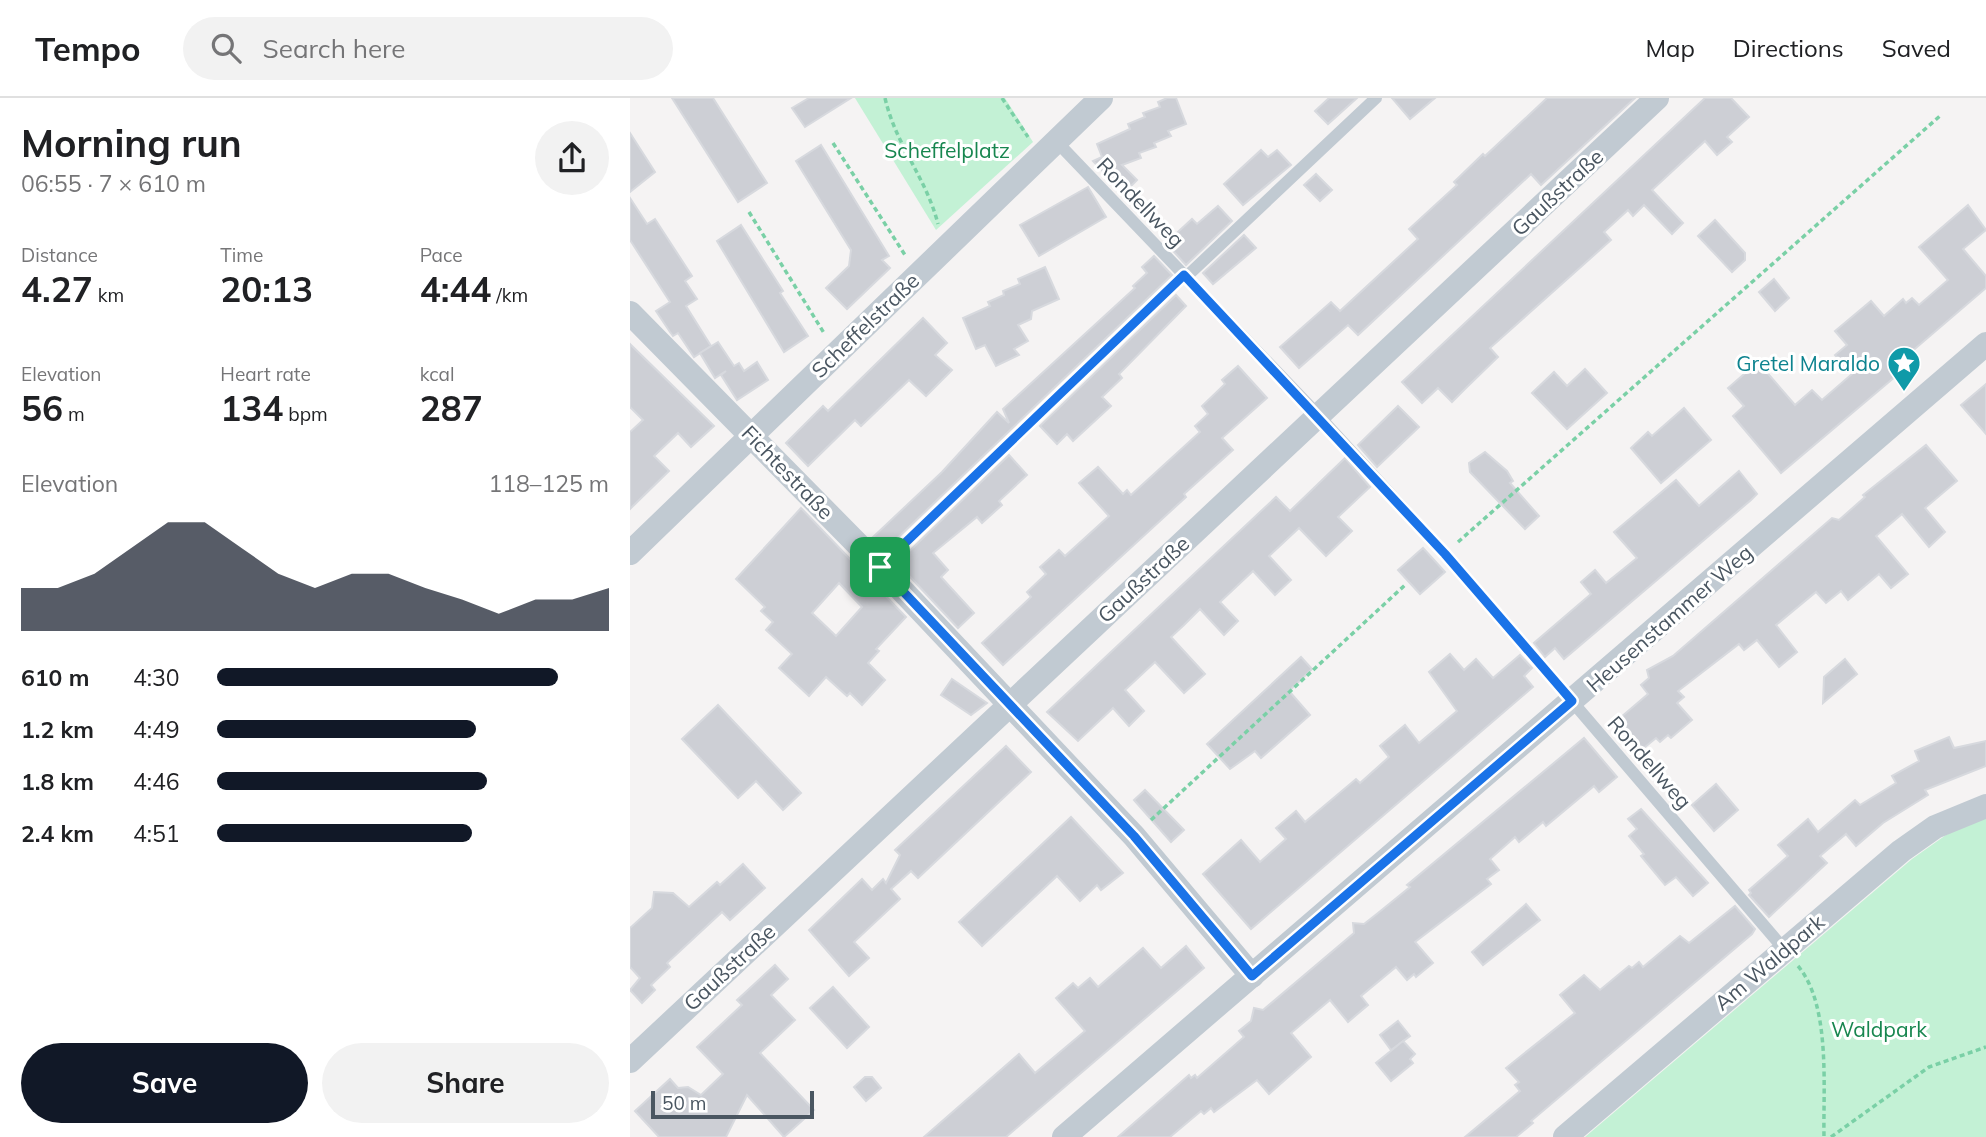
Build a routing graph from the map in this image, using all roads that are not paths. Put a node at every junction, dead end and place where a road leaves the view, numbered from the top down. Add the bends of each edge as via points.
1 (1101, 98) edge
2 (1376, 98) edge
3 (1657, 98) edge
4 (1048, 149) junction
5 (1185, 276) junction
6 (630, 313) edge
7 (1986, 344) edge
8 (1318, 415) junction
9 (752, 435) junction
10 (630, 553) edge
11 (880, 567) junction
12 (1572, 701) junction
13 (1009, 703) junction
14 (1986, 806) edge
15 (1784, 948) junction
16 (1252, 976) junction
17 (630, 1060) edge
18 (1065, 1137) edge
19 (1565, 1137) edge

1 - 4 street, Scheffelstraße
2 - 5 lane
3 - 8 street, Gaußstraße
4 - 5 lane, Rondellweg
4 - 9 street, Scheffelstraße
5 - 8 lane, Rondellweg
5 - 11 lane
6 - 9 street, Fichtestraße
7 - 12 street, Heusenstammer Weg
8 - 12 lane, Rondellweg
8 - 13 street, Gaußstraße
9 - 10 street, Scheffelstraße
9 - 11 street, Fichtestraße
11 - 13 street, Fichtestraße
12 - 15 lane, Rondellweg
12 - 16 street, Heusenstammer Weg
13 - 16 street, Fichtestraße via 1134,836
13 - 17 street, Gaußstraße
14 - 15 street, Am Waldpark via 1935,827
15 - 19 street, Am Waldpark
16 - 18 street, Heusenstammer Weg

